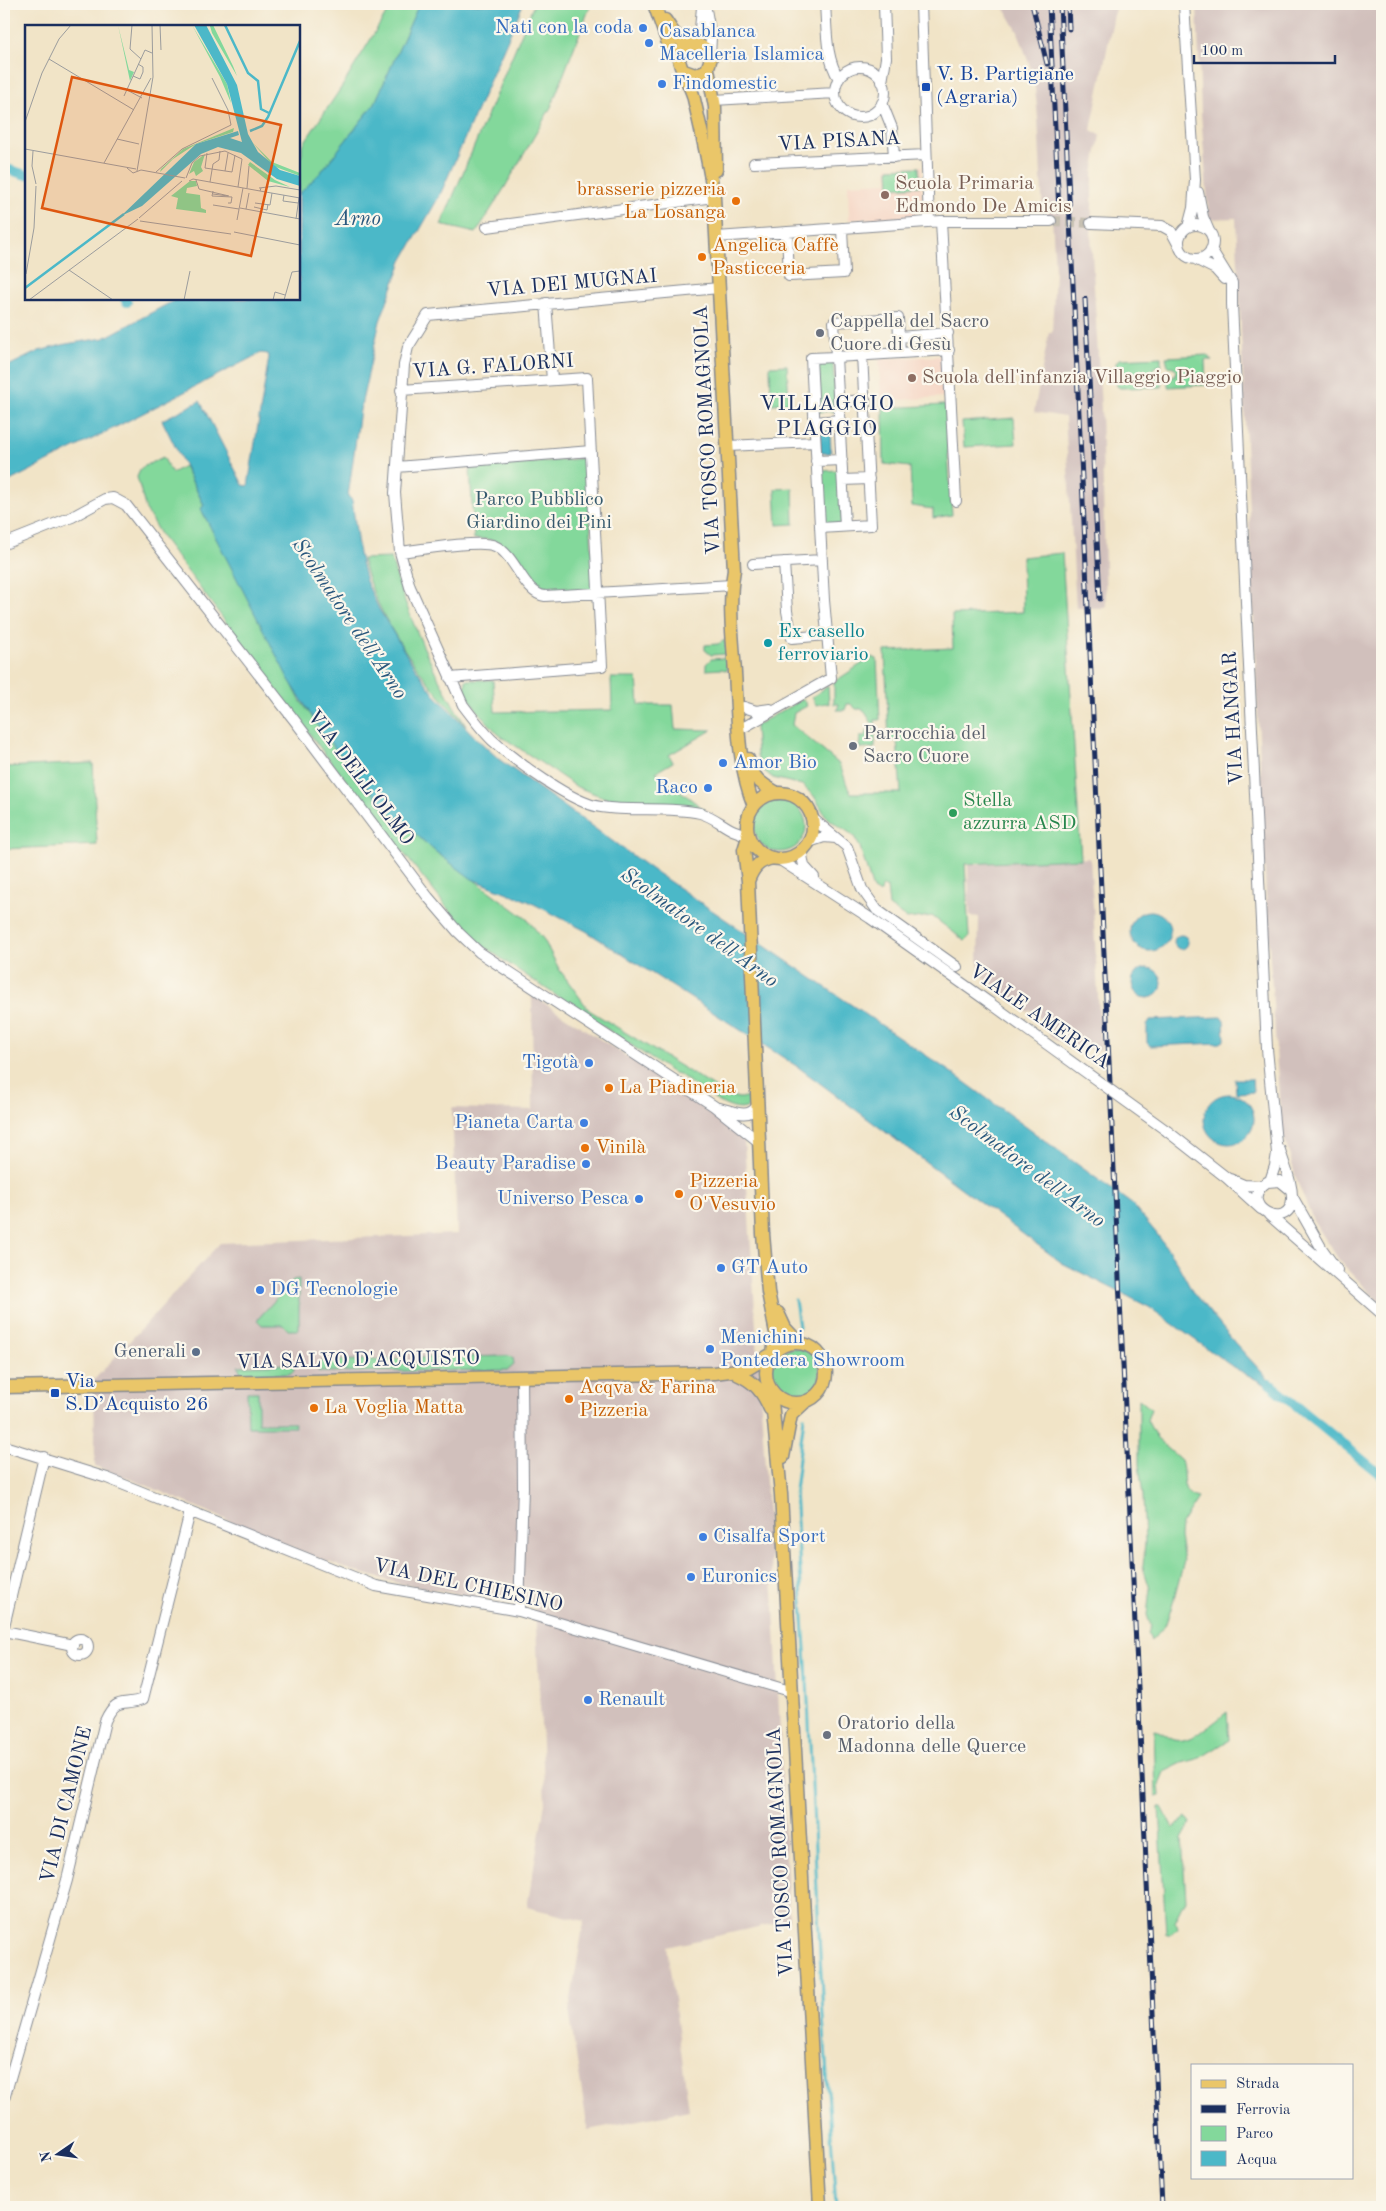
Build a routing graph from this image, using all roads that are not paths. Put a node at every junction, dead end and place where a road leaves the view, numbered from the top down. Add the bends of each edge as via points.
1 (656, 4) edge
2 (704, 4) edge
3 (826, 4) edge
4 (884, 4) edge
5 (921, 4) edge
6 (1184, 4) edge
7 (690, 45) junction
8 (710, 56) junction
9 (886, 58) junction
10 (681, 64) junction
11 (708, 69) junction
12 (870, 69) junction
13 (839, 79) junction
14 (882, 82) junction
15 (835, 93) junction
16 (714, 100) junction
17 (882, 103) junction
18 (870, 115) junction
19 (892, 128) junction
20 (926, 155) junction
21 (894, 157) junction
22 (754, 163) dead end
23 (1195, 180) junction
24 (714, 197) junction
25 (941, 221) junction
26 (1051, 221) tunnel mouth
27 (929, 222) junction
28 (1091, 223) tunnel mouth
29 (487, 227) dead end
30 (1188, 227) junction
31 (842, 228) junction
32 (787, 232) junction
33 (1210, 232) junction
34 (717, 236) junction
35 (1180, 246) junction
36 (1211, 249) junction
37 (1195, 259) junction
38 (719, 288) junction
39 (1232, 299) junction
40 (546, 303) junction
41 (948, 333) junction
42 (899, 337) junction
43 (949, 350) junction
44 (900, 353) junction
45 (862, 355) junction
46 (836, 356) junction
47 (552, 380) junction
48 (401, 390) junction
49 (865, 400) junction
50 (839, 402) junction
51 (840, 420) junction
52 (814, 422) junction
53 (816, 442) junction
54 (728, 446) junction
55 (590, 451) junction
56 (842, 460) junction
57 (816, 461) junction
58 (397, 467) junction
59 (869, 478) junction
60 (843, 480) junction
61 (956, 501) dead end
62 (845, 526) junction
63 (820, 528) junction
64 (4, 544) edge
65 (400, 552) junction
66 (822, 560) junction
67 (784, 562) junction
68 (753, 564) dead end
69 (734, 570) junction
70 (732, 586) junction
71 (598, 593) junction
72 (827, 635) junction
73 (450, 678) junction
74 (744, 707) junction
75 (778, 707) junction
76 (746, 726) junction
77 (777, 793) junction
78 (754, 806) junction
79 (811, 817) junction
80 (748, 836) junction
81 (839, 839) junction
82 (805, 846) junction
83 (775, 858) junction
84 (749, 868) junction
85 (827, 890) junction
86 (957, 967) dead end
87 (758, 1092) junction
88 (714, 1106) junction
89 (757, 1106) junction
90 (1275, 1135) junction
91 (758, 1141) junction
92 (1226, 1178) junction
93 (1266, 1183) junction
94 (1291, 1193) junction
95 (1266, 1212) junction
96 (1345, 1280) junction
97 (768, 1296) junction
98 (1382, 1314) edge
99 (799, 1343) junction
100 (773, 1354) junction
101 (760, 1362) junction
102 (714, 1373) junction
103 (737, 1374) junction
104 (522, 1376) junction
105 (4, 1387) edge
106 (771, 1390) junction
107 (806, 1402) junction
108 (774, 1417) junction
109 (4, 1446) edge
110 (44, 1457) junction
111 (781, 1494) junction
112 (190, 1512) junction
113 (519, 1611) junction
114 (4, 1626) edge
115 (4, 1631) edge
116 (73, 1645) dead end
117 (790, 1691) junction
118 (4, 2099) edge
119 (820, 2207) edge

1 - 7 main road, VIA TOSCO ROMAGNOLA via 673,32
1 - 10 main road, VIA TOSCO ROMAGNOLA via 668,43
2 - 7 street via 700,29
2 - 8 street via 712,37
3 - 13 street via 828,47
4 - 9 street
5 - 20 street
6 - 23 street
7 - 8 main road via 703,46
7 - 10 main road via 681,52
8 - 11 main road
9 - 12 street
9 - 14 street
10 - 11 main road via 695,76
10 - 24 main road, VIA TOSCO ROMAGNOLA via 707,150
11 - 16 main road, VIA TOSCO ROMAGNOLA
12 - 13 street via 851,69
12 - 14 street
13 - 15 street
14 - 17 street via 885,91
15 - 16 street
15 - 18 street via 839,105 847,113 857,117
16 - 24 main road, VIA TOSCO ROMAGNOLA via 717,144
17 - 18 street
17 - 19 street
18 - 19 street
19 - 21 street
20 - 21 street, VIA PISANA
20 - 27 street
21 - 22 street, VIA PISANA
23 - 30 street
23 - 33 street via 1203,217
24 - 29 street
24 - 34 main road, VIA TOSCO ROMAGNOLA
25 - 26 street
25 - 27 street
25 - 41 street
27 - 31 street
28 - 35 street via 1162,226 1174,234
30 - 33 street via 1201,225
30 - 35 street via 1180,235
31 - 32 street
31 - 32 street via 844,274 789,276
32 - 34 street
33 - 36 street
34 - 38 main road, VIA TOSCO ROMAGNOLA
35 - 37 street via 1185,255
36 - 37 street via 1204,257
36 - 39 street, VIA HANGAR via 1231,279 1234,287
37 - 39 street, VIA HANGAR via 1218,272
38 - 40 street, VIA DEI MUGNAI
38 - 54 main road, VIA TOSCO ROMAGNOLA
39 - 90 street, VIA HANGAR via 1267,1049
40 - 47 street
40 - 48 street, VIA DEI MUGNAI via 428,315 408,347
41 - 42 street
41 - 43 street
42 - 44 street
42 - 46 street via 898,318 834,322
43 - 44 street
43 - 61 street
44 - 45 street
45 - 46 street
45 - 49 street
46 - 50 street
46 - 52 street via 811,358
47 - 48 street, VIA G. FALORNI
47 - 55 street, VIA G. FALORNI via 587,378
48 - 58 street
49 - 50 street
49 - 59 street
50 - 51 street
51 - 52 street
51 - 56 street
52 - 53 street
53 - 54 street
53 - 57 street
54 - 69 main road, VIA TOSCO ROMAGNOLA
55 - 58 street
55 - 71 street
56 - 57 street
56 - 60 street
57 - 63 street
58 - 65 street via 395,506
59 - 60 street
59 - 62 street via 871,525
60 - 62 street
62 - 63 street
63 - 66 street
64 - 88 street, VIA DELL'OLMO via 79,514 105,499 113,498 126,505 465,941
65 - 71 street via 493,545 506,554 538,594
65 - 73 street via 410,587
66 - 67 street
66 - 72 street
67 - 68 street
67 - 72 street via 792,638
69 - 70 main road, VIA TOSCO ROMAGNOLA
69 - 74 main road, VIA TOSCO ROMAGNOLA via 738,585
70 - 71 street
70 - 78 main road, VIA TOSCO ROMAGNOLA via 741,760
71 - 73 street via 602,666
72 - 75 street via 831,678
73 - 80 street via 463,705 492,740 528,768 580,800 602,808 702,813
74 - 75 street via 759,711
74 - 76 main road, VIA TOSCO ROMAGNOLA
75 - 76 street
76 - 77 main road, VIA TOSCO ROMAGNOLA via 752,773 761,784
77 - 78 main road via 766,796
77 - 79 main road via 788,794 798,800
78 - 80 main road via 748,819
79 - 81 street
79 - 82 main road via 813,829
80 - 83 main road via 757,850
80 - 84 main road via 744,850
81 - 82 street via 824,837
81 - 86 street via 847,847 862,889 874,906
82 - 83 main road via 793,855
82 - 85 street via 802,861 805,869
83 - 84 main road
83 - 85 street
84 - 87 main road
85 - 92 street, VIALE AMERICA, bridge via 1168,1131
87 - 89 main road
87 - 99 main road via 763,1107 775,1302 782,1324
88 - 89 street, VIA DELL'OLMO via 745,1114
88 - 91 street, VIA DELL'OLMO
89 - 91 main road
90 - 93 street, VIA HANGAR via 1276,1161
90 - 94 street, VIA HANGAR
91 - 97 main road
92 - 93 street, VIALE AMERICA via 1244,1185
92 - 95 street, VIALE AMERICA
93 - 94 street, VIALE AMERICA via 1283,1182
93 - 95 street via 1257,1199
94 - 95 street via 1291,1205 1286,1212 1278,1215
94 - 96 street, VIALE AMERICA via 1322,1248
95 - 96 street, VIALE AMERICA
96 - 98 street, VIALE AMERICA
97 - 100 main road via 776,1333
97 - 101 main road via 769,1336
99 - 100 main road via 782,1346
99 - 107 main road via 819,1353 826,1372 821,1391
100 - 101 main road
100 - 106 main road via 766,1372
101 - 102 main road via 742,1370
102 - 103 main road
102 - 104 main road, VIA SALVO D'ACQUISTO
103 - 106 main road via 759,1379
103 - 108 main road via 760,1390
104 - 105 main road, VIA SALVO D'ACQUISTO
104 - 113 street
106 - 107 main road via 786,1402
106 - 108 main road, VIA TOSCO ROMAGNOLA
107 - 111 main road, VIA TOSCO ROMAGNOLA via 793,1412 788,1425
108 - 111 main road, VIA TOSCO ROMAGNOLA
109 - 110 street, VIA DEL CHIESINO
110 - 112 street, VIA DEL CHIESINO via 107,1478
110 - 114 street
111 - 117 main road, VIA TOSCO ROMAGNOLA
112 - 113 street, VIA DEL CHIESINO via 376,1586
112 - 118 street, VIA DI CAMONE via 142,1699 120,1703 112,1709 105,1722 67,1880
113 - 117 street, VIA DEL CHIESINO
115 - 116 street
117 - 119 main road, VIA TOSCO ROMAGNOLA

